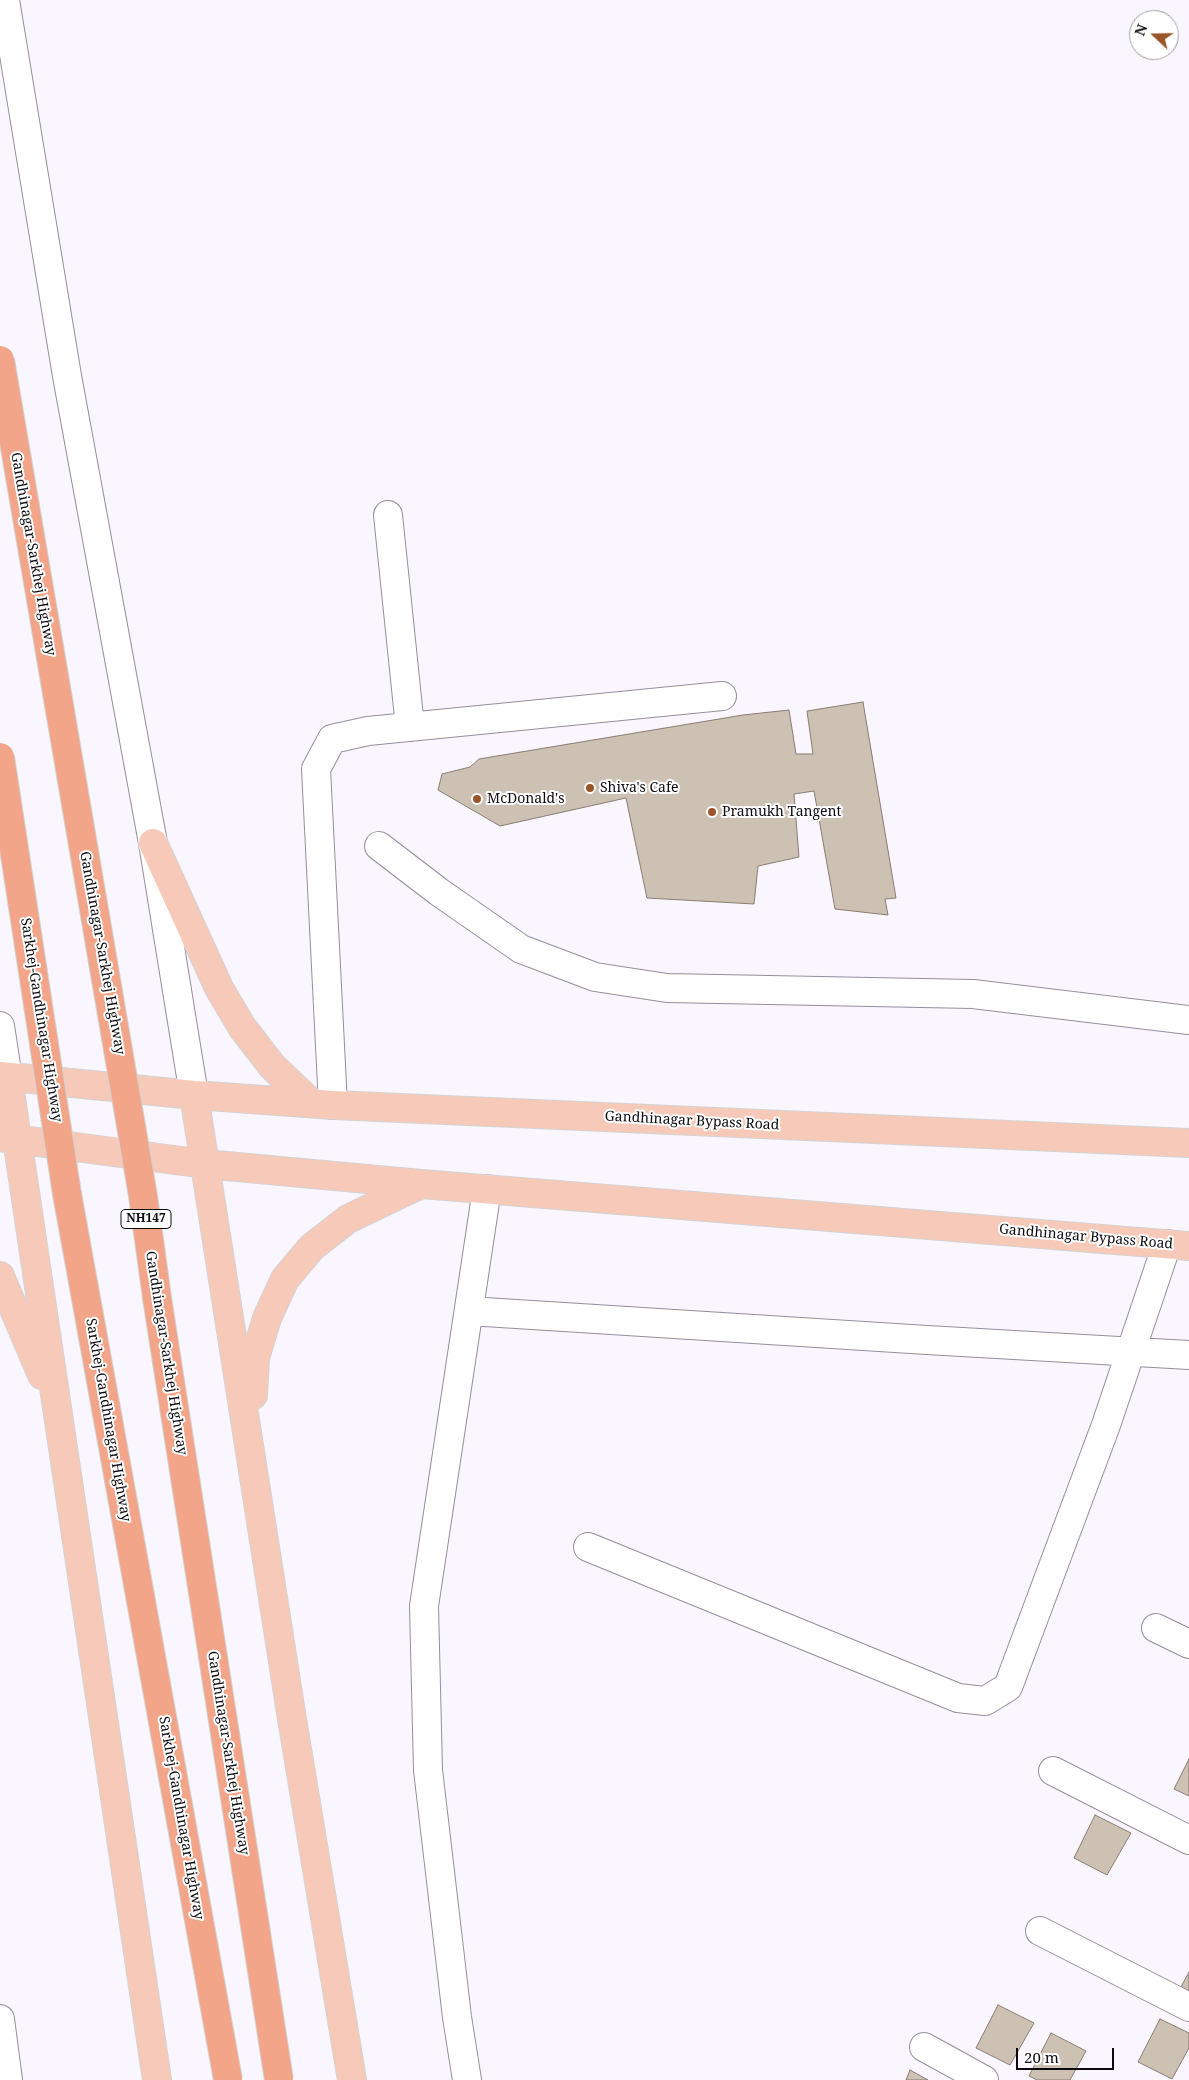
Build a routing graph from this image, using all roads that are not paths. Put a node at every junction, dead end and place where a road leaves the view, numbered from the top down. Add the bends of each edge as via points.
1 (4, 0) edge
2 (0, 360) edge
3 (388, 515) dead end
4 (722, 696) dead end
5 (410, 727) junction
6 (0, 757) edge
7 (153, 843) junction
8 (379, 846) dead end
9 (1189, 1020) edge
10 (0, 1026) edge
11 (4, 1077) edge
12 (194, 1096) junction
13 (322, 1104) junction
14 (9, 1139) edge
15 (1189, 1144) edge
16 (205, 1164) junction
17 (421, 1184) junction
18 (487, 1189) junction
19 (1178, 1245) edge
20 (0, 1276) edge
21 (469, 1311) junction
22 (1130, 1352) junction
23 (1189, 1355) edge
24 (57, 1411) junction
25 (250, 1444) junction
26 (588, 1548) dead end
27 (1156, 1628) dead end
28 (1189, 1644) edge
29 (1053, 1771) dead end
30 (1189, 1840) edge
31 (1040, 1931) dead end
32 (1189, 2007) edge
33 (0, 2019) edge
34 (924, 2047) dead end
35 (8, 2080) edge
36 (157, 2080) edge
37 (228, 2080) edge
38 (279, 2080) edge
39 (352, 2080) edge
40 (467, 2080) edge
41 (984, 2080) edge

1 - 7 street via 67,376
2 - 38 highway, Gandhinagar-Sarkhej Highway / NH147, bridge via 143,1196
3 - 5 street
4 - 5 street
5 - 13 street via 332,739 316,769
6 - 37 highway, Sarkhej-Gandhinagar Highway, bridge via 67,1194
7 - 12 street
7 - 13 main road via 219,988 242,1027 272,1066
8 - 9 street via 521,949 595,977 667,988 973,994
10 - 11 street
11 - 12 main road, Gandhinagar Bypass Road
11 - 14 main road
12 - 13 main road, Gandhinagar Bypass Road
12 - 16 main road
13 - 15 main road, Gandhinagar Bypass Road
14 - 16 main road, Gandhinagar Bypass Road
14 - 24 main road
16 - 17 main road, Gandhinagar Bypass Road
16 - 25 main road
17 - 18 main road, Gandhinagar Bypass Road
17 - 25 main road via 348,1219 312,1248 285,1279 267,1318 255,1358
18 - 19 main road, Gandhinagar Bypass Road
18 - 21 street
19 - 22 street
20 - 24 main road
21 - 22 street
21 - 40 street via 424,1606 428,1770 456,2017
22 - 23 street
22 - 26 street via 1008,1687 985,1701 958,1698
24 - 36 main road
25 - 39 main road
27 - 28 street
29 - 30 street
31 - 32 street
33 - 35 street
34 - 41 street

